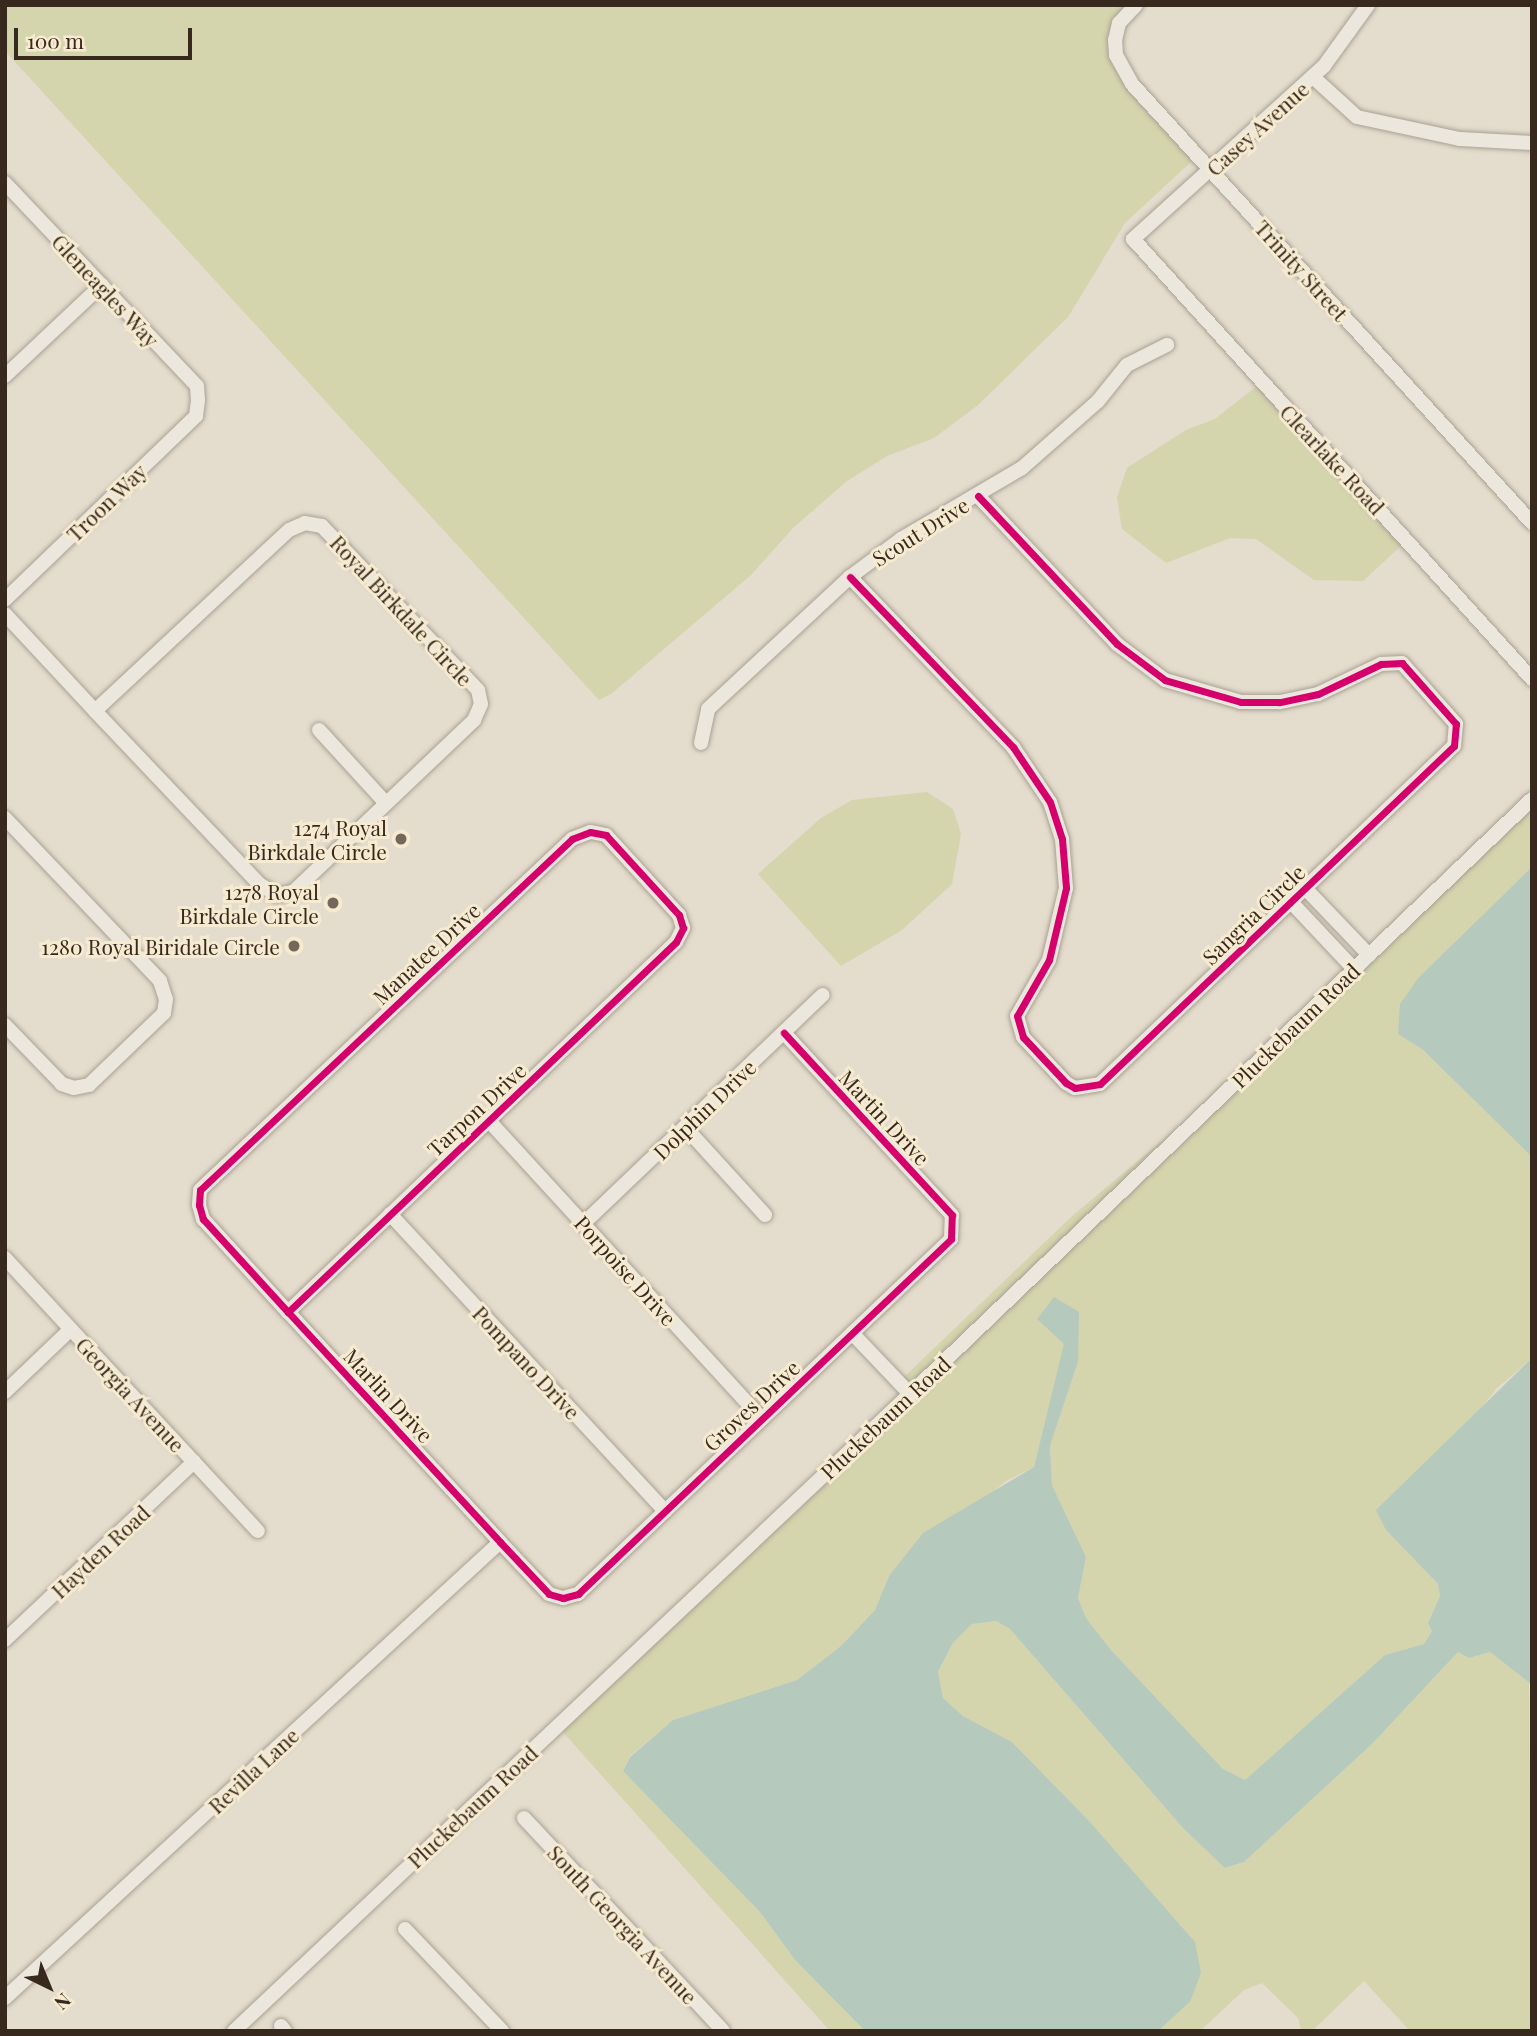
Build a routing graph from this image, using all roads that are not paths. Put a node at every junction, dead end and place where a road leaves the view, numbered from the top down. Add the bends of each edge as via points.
1 (1136, 5) edge
2 (1368, 5) edge
3 (1313, 77) junction
4 (1532, 143) edge
5 (1211, 170) junction
6 (5, 183) edge
7 (1133, 239) joint
8 (102, 285) junction
9 (1167, 345) dead end
10 (5, 376) edge
11 (198, 400) joint
12 (978, 496) junction
13 (1532, 523) edge
14 (850, 577) junction
15 (5, 600) edge
16 (5, 614) edge
17 (1532, 680) edge
18 (95, 711) junction
19 (319, 730) dead end
20 (701, 743) dead end
21 (1532, 799) edge
22 (386, 803) junction
23 (5, 818) edge
24 (1305, 888) junction
25 (1291, 902) junction
26 (683, 928) joint
27 (1369, 955) junction
28 (1354, 969) junction
29 (823, 995) dead end
30 (5, 1025) edge
31 (784, 1033) junction
32 (490, 1122) junction
33 (685, 1127) junction
34 (199, 1205) joint
35 (390, 1214) junction
36 (765, 1215) dead end
37 (584, 1223) junction
38 (955, 1228) joint
39 (5, 1258) edge
40 (288, 1312) junction
41 (71, 1329) junction
42 (852, 1333) junction
43 (5, 1392) edge
44 (910, 1394) junction
45 (761, 1418) junction
46 (194, 1462) junction
47 (665, 1511) junction
48 (258, 1531) dead end
49 (500, 1542) junction
50 (563, 1598) joint
51 (5, 1640) edge
52 (524, 1818) dead end
53 (405, 1928) dead end
54 (5, 1997) edge
55 (234, 2031) edge
56 (502, 2031) edge
57 (723, 2031) edge

1 - 5 street, Trinity Street via 1119,23 1115,40 1123,71
2 - 3 street, Casey Avenue via 1346,40
3 - 4 street via 1357,117 1460,139
3 - 5 street, Casey Avenue
5 - 7 street, Casey Avenue
5 - 13 street, Trinity Street
6 - 8 street, Gleneagles Way
7 - 17 street, Clearlake Road
8 - 10 street
8 - 11 street, Gleneagles Way via 197,386
9 - 12 street, Scout Drive via 1127,365 1062,436
11 - 15 street, Troon Way via 196,416
12 - 14 street, Scout Drive via 901,539
12 - 24 street, Sangria Circle via 1117,645 1165,680 1241,702 1279,702 1318,694 1393,662 1412,670 1451,714 1458,735 1454,746
14 - 20 street, Scout Drive via 708,709
14 - 25 street, Sangria Circle via 1013,747 1050,802 1062,839 1066,888 1049,960 1017,1016 1023,1037 1066,1083 1088,1089 1100,1084
16 - 18 street, Royal Birkdale Circle
18 - 22 street, Royal Birkdale Circle via 259,884 277,895 293,892
18 - 22 street, Royal Birkdale Circle via 289,530 304,523 322,526 478,690 481,704 474,720
19 - 22 street
21 - 27 street, Pluckebaum Road
23 - 30 street via 160,981 166,999 164,1013 89,1085 74,1088 62,1084
24 - 25 street, Sangria Circle
24 - 27 street
25 - 28 street
26 - 32 street, Tarpon Drive via 676,942
26 - 34 street, Manatee Drive via 679,915 607,835 590,832 572,839 201,1190
27 - 28 street, Pluckebaum Road
28 - 44 street, Pluckebaum Road
29 - 31 street, Dolphin Drive
31 - 33 street, Dolphin Drive
31 - 38 street, Martin Drive via 952,1214
32 - 35 street, Tarpon Drive
32 - 37 street, Porpoise Drive
33 - 36 street
33 - 37 street, Dolphin Drive
34 - 40 street, Marlin Drive via 203,1219
35 - 40 street, Tarpon Drive
35 - 47 street, Pompano Drive
37 - 45 street, Porpoise Drive
38 - 42 street, Groves Drive via 951,1239
39 - 41 street, Georgia Avenue
40 - 49 street, Marlin Drive
41 - 43 street
41 - 46 street, Georgia Avenue
42 - 44 street
42 - 45 street, Groves Drive
44 - 55 street, Pluckebaum Road
45 - 47 street, Groves Drive
46 - 48 street, Georgia Avenue
46 - 51 street, Hayden Road
47 - 50 street, Groves Drive via 578,1594
49 - 50 street, Marlin Drive via 549,1594
49 - 54 street, Revilla Lane
52 - 57 street, South Georgia Avenue
53 - 56 street

